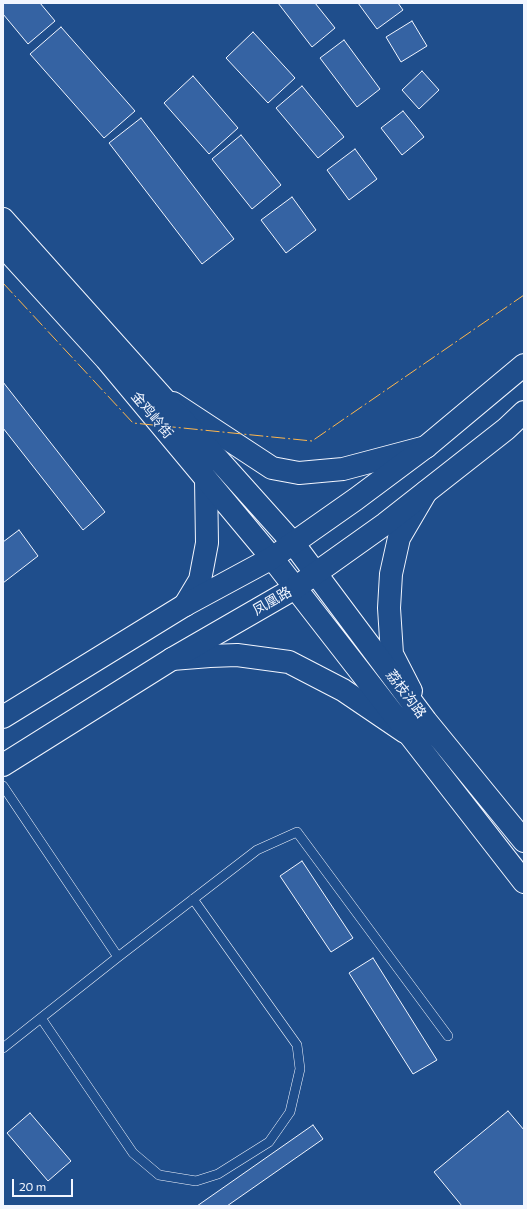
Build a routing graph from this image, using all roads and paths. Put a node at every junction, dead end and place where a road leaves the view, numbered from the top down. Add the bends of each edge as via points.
1 (3, 219) edge
2 (3, 246) edge
3 (524, 365) edge
4 (165, 398) junction
5 (524, 412) edge
6 (427, 446) junction
7 (206, 480) junction
8 (426, 492) junction
9 (293, 543) junction
10 (272, 558) junction
11 (316, 574) junction
12 (295, 588) junction
13 (185, 605) junction
14 (172, 659) junction
15 (3, 717) edge
16 (419, 729) junction
17 (3, 766) edge
18 (3, 786) edge
19 (524, 842) edge
20 (524, 882) edge
21 (193, 899) junction
22 (118, 957) junction
23 (41, 1018) junction
24 (448, 1036) dead end
25 (3, 1048) edge

1 - 4 main road, 金鸡岭街
2 - 7 main road, 金鸡岭街 via 106,359
3 - 6 main road
4 - 6 main road via 272,468 299,473 343,469
4 - 9 main road, 金鸡岭街
5 - 8 main road, 凤凰路
6 - 9 main road
7 - 10 main road, 金鸡岭街
7 - 13 main road via 207,543 200,580
8 - 11 main road, 凤凰路
8 - 16 main road via 399,538 391,574 389,608 392,654
9 - 10 main road
9 - 11 main road, 荔枝沟路
10 - 12 main road, 金鸡岭街
10 - 13 main road
11 - 12 main road, 凤凰路
11 - 16 main road, 荔枝沟路
12 - 14 main road, 凤凰路
12 - 16 main road, 荔枝沟路
13 - 15 main road
14 - 16 main road via 237,655 289,662
14 - 17 main road, 凤凰路
16 - 19 main road, 荔枝沟路
16 - 20 main road, 荔枝沟路
18 - 22 lane
21 - 22 lane
21 - 23 lane via 297,1045 300,1069 290,1112 269,1142 218,1174 196,1181 159,1175 133,1152
21 - 24 lane via 257,850 297,832
22 - 23 lane
23 - 25 lane

